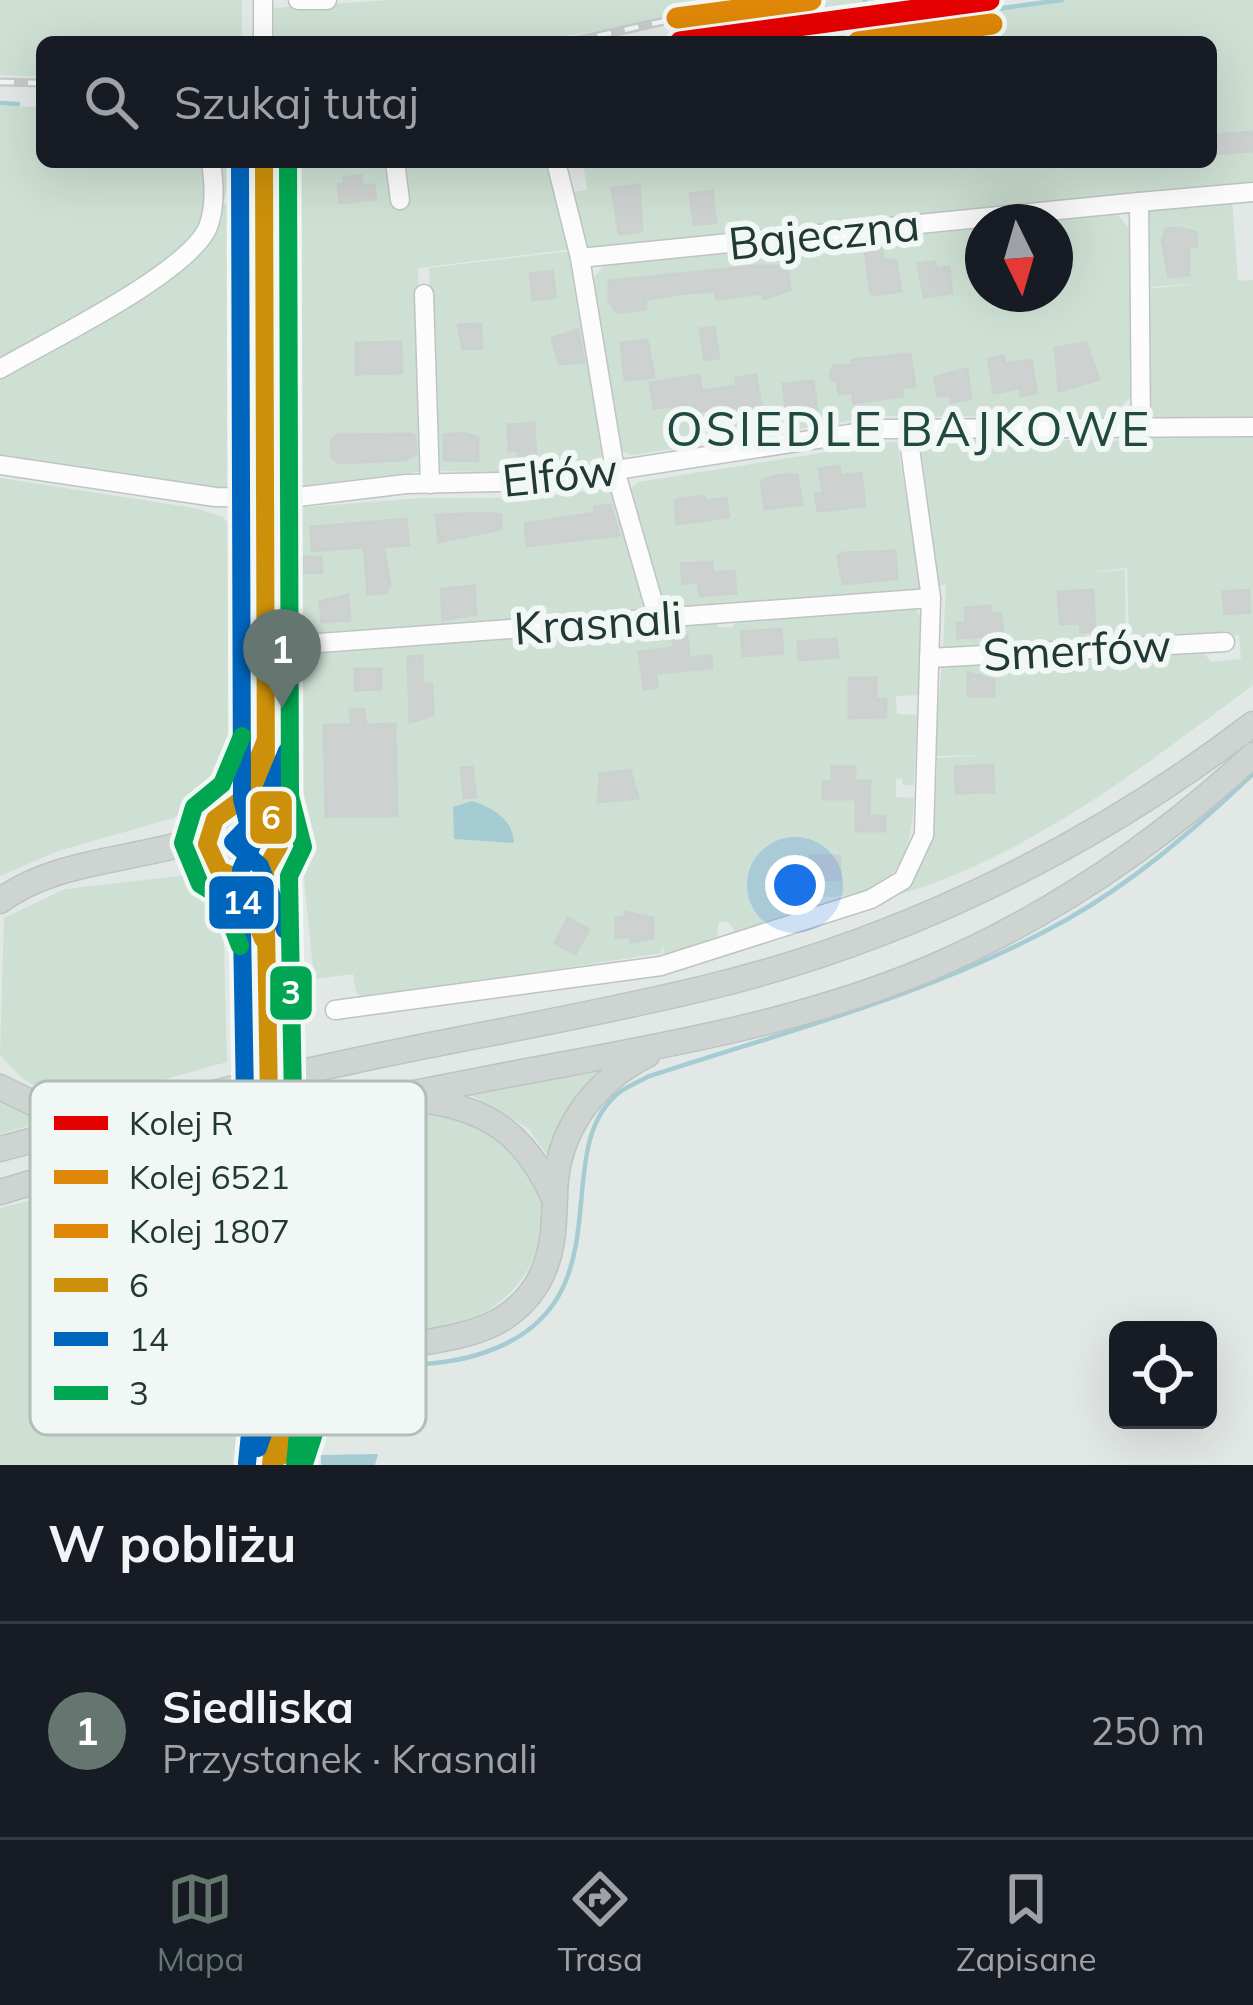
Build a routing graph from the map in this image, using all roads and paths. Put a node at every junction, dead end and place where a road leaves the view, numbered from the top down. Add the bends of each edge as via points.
1 (263, 0) edge
2 (298, 0) edge
3 (327, 0) edge
4 (263, 36) edge
5 (211, 168) edge
6 (396, 168) edge
7 (558, 168) edge
8 (264, 171) edge
9 (1253, 192) edge
10 (400, 200) dead end
11 (1139, 202) junction
12 (580, 258) junction
13 (424, 294) dead end
14 (0, 369) edge
15 (907, 427) junction
16 (1253, 427) edge
17 (1141, 429) junction
18 (0, 465) edge
19 (615, 470) junction
20 (430, 484) junction
21 (265, 498) junction
22 (931, 598) junction
23 (658, 619) junction
24 (1225, 642) dead end
25 (265, 647) junction
26 (929, 658) junction
27 (1253, 724) edge
28 (266, 736) junction
29 (1253, 755) edge
30 (235, 808) junction
31 (266, 815) junction
32 (209, 849) junction
33 (266, 870) junction
34 (240, 879) junction
35 (0, 901) edge
36 (268, 953) junction
37 (335, 1010) dead end
38 (683, 1042) junction
39 (269, 1081) edge
40 (270, 1081) edge
41 (0, 1088) edge
42 (426, 1092) edge
43 (426, 1101) edge
44 (30, 1102) edge
45 (30, 1141) edge
46 (0, 1149) edge
47 (30, 1184) edge
48 (0, 1192) edge
49 (554, 1199) junction
50 (427, 1344) edge
51 (285, 1435) edge
52 (275, 1465) edge

1 - 4 street
2 - 3 street
5 - 14 street via 212,210 195,248
6 - 10 street
7 - 12 street
8 - 21 street
9 - 11 street, Bajeczna
11 - 12 street, Bajeczna
11 - 17 street
12 - 19 street
13 - 20 street
15 - 17 street, Elfów
15 - 19 street, Elfów
15 - 22 street, Smerfów
16 - 17 street, Elfów
18 - 21 street, Elfów
19 - 20 street, Elfów
19 - 23 street
20 - 21 street, Elfów
21 - 25 street
22 - 23 street, Krasnali
22 - 26 street, Smerfów
23 - 25 street, Krasnali
24 - 26 street, Smerfów
25 - 28 street
26 - 37 street, Smerfów via 924,835 903,880 871,899 661,966
27 - 39 main road via 1009,876 823,954 718,985
28 - 30 street
28 - 31 street
29 - 38 main road via 1127,860 1011,929 820,1007
30 - 31 main road
30 - 32 main road via 215,819
31 - 33 main road via 279,846
32 - 34 main road
32 - 35 main road via 60,872
33 - 34 main road
33 - 36 main road
34 - 36 main road
36 - 40 main road, bridge
38 - 42 main road
38 - 49 main road via 624,1066 589,1097 568,1133
41 - 44 main road
43 - 49 main road via 493,1119 529,1150
45 - 46 main road
47 - 48 main road
49 - 50 main road via 551,1251 530,1294 485,1329
51 - 52 main road

